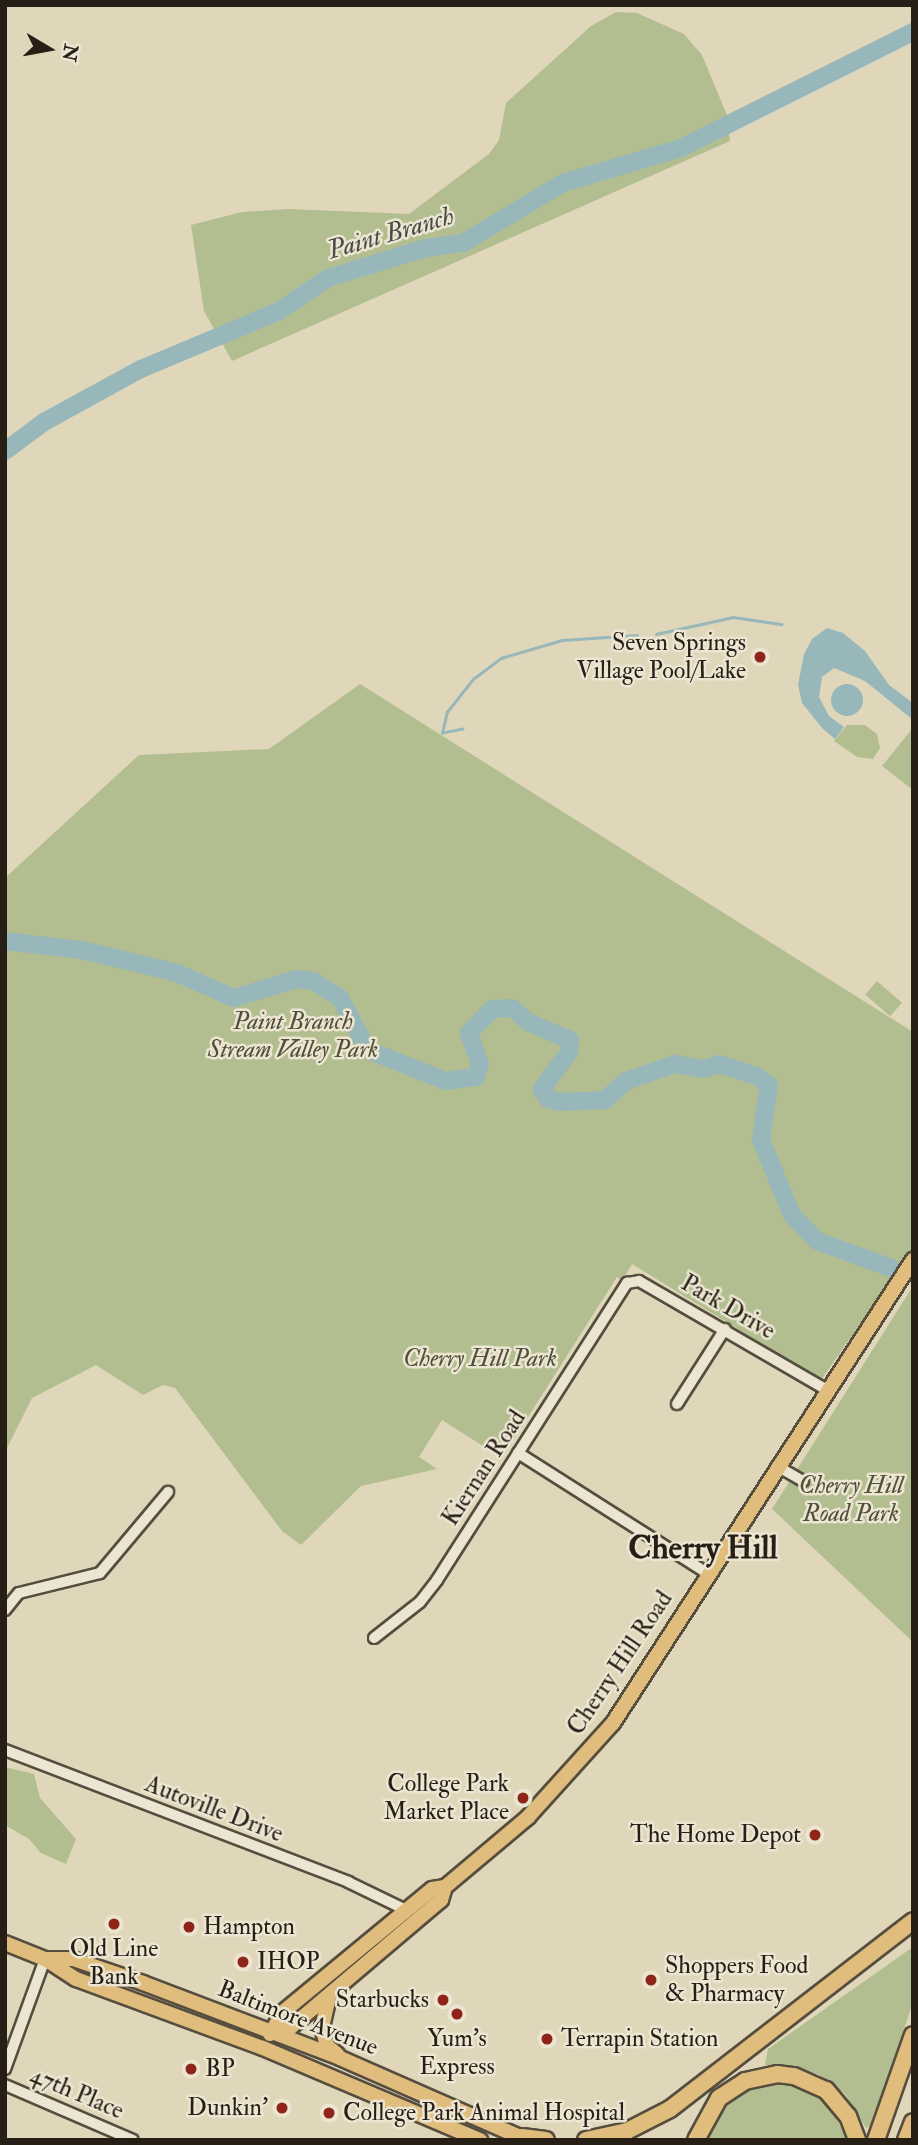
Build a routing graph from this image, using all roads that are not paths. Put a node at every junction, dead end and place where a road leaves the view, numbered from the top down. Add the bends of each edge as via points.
1 (913, 1260) edge
2 (612, 1305) joint
3 (725, 1329) junction
4 (829, 1391) junction
5 (677, 1404) dead end
6 (518, 1452) junction
7 (777, 1466) junction
8 (803, 1481) dead end
9 (167, 1492) dead end
10 (707, 1573) junction
11 (5, 1610) edge
12 (374, 1638) dead end
13 (5, 1749) edge
14 (445, 1886) junction
15 (406, 1910) junction
16 (913, 1921) edge
17 (5, 1943) edge
18 (46, 1959) junction
19 (347, 1980) junction
20 (271, 2032) junction
21 (913, 2035) edge
22 (263, 2048) junction
23 (340, 2058) junction
24 (5, 2069) edge
25 (5, 2085) edge
26 (913, 2122) edge
27 (109, 2135) edge
28 (524, 2139) edge
29 (133, 2140) edge
30 (480, 2140) edge
31 (546, 2140) edge
32 (586, 2140) edge
33 (696, 2140) edge
34 (857, 2140) edge
35 (877, 2140) edge
36 (906, 2140) edge

1 - 4 main road, Cherry Hill Road
2 - 3 street, Park Drive via 627,1283 639,1281
2 - 6 street, Kiernan Road
3 - 4 street, Park Drive
3 - 5 street
4 - 7 main road, Cherry Hill Road
6 - 10 street
6 - 12 street, Kiernan Road via 420,1602
7 - 8 street
7 - 10 main road, Cherry Hill Road
9 - 11 street via 100,1573 19,1594
10 - 14 main road, Cherry Hill Road via 607,1731 528,1817
13 - 15 street, Autoville Drive via 358,1886
14 - 15 main road, Cherry Hill Road via 432,1888
14 - 19 main road, Cherry Hill Road via 441,1899
15 - 20 main road, Cherry Hill Road via 283,2012
16 - 32 highway via 670,2109 627,2131
17 - 18 main road, Baltimore Avenue
18 - 20 main road, Baltimore Avenue via 74,1959
18 - 22 main road, Baltimore Avenue via 76,1979
18 - 24 street
19 - 20 main road, Cherry Hill Road via 291,2027
19 - 23 main road via 327,1999 322,2013 323,2038
20 - 22 main road, Cherry Hill Road
20 - 23 main road, Baltimore Avenue
21 - 35 highway
22 - 30 main road, Baltimore Avenue
23 - 28 main road, Baltimore Avenue
25 - 27 street, 47th Place
26 - 36 highway
27 - 29 street, 47th Place
28 - 31 highway
33 - 34 highway via 708,2111 730,2089 777,2074 826,2090 848,2116

